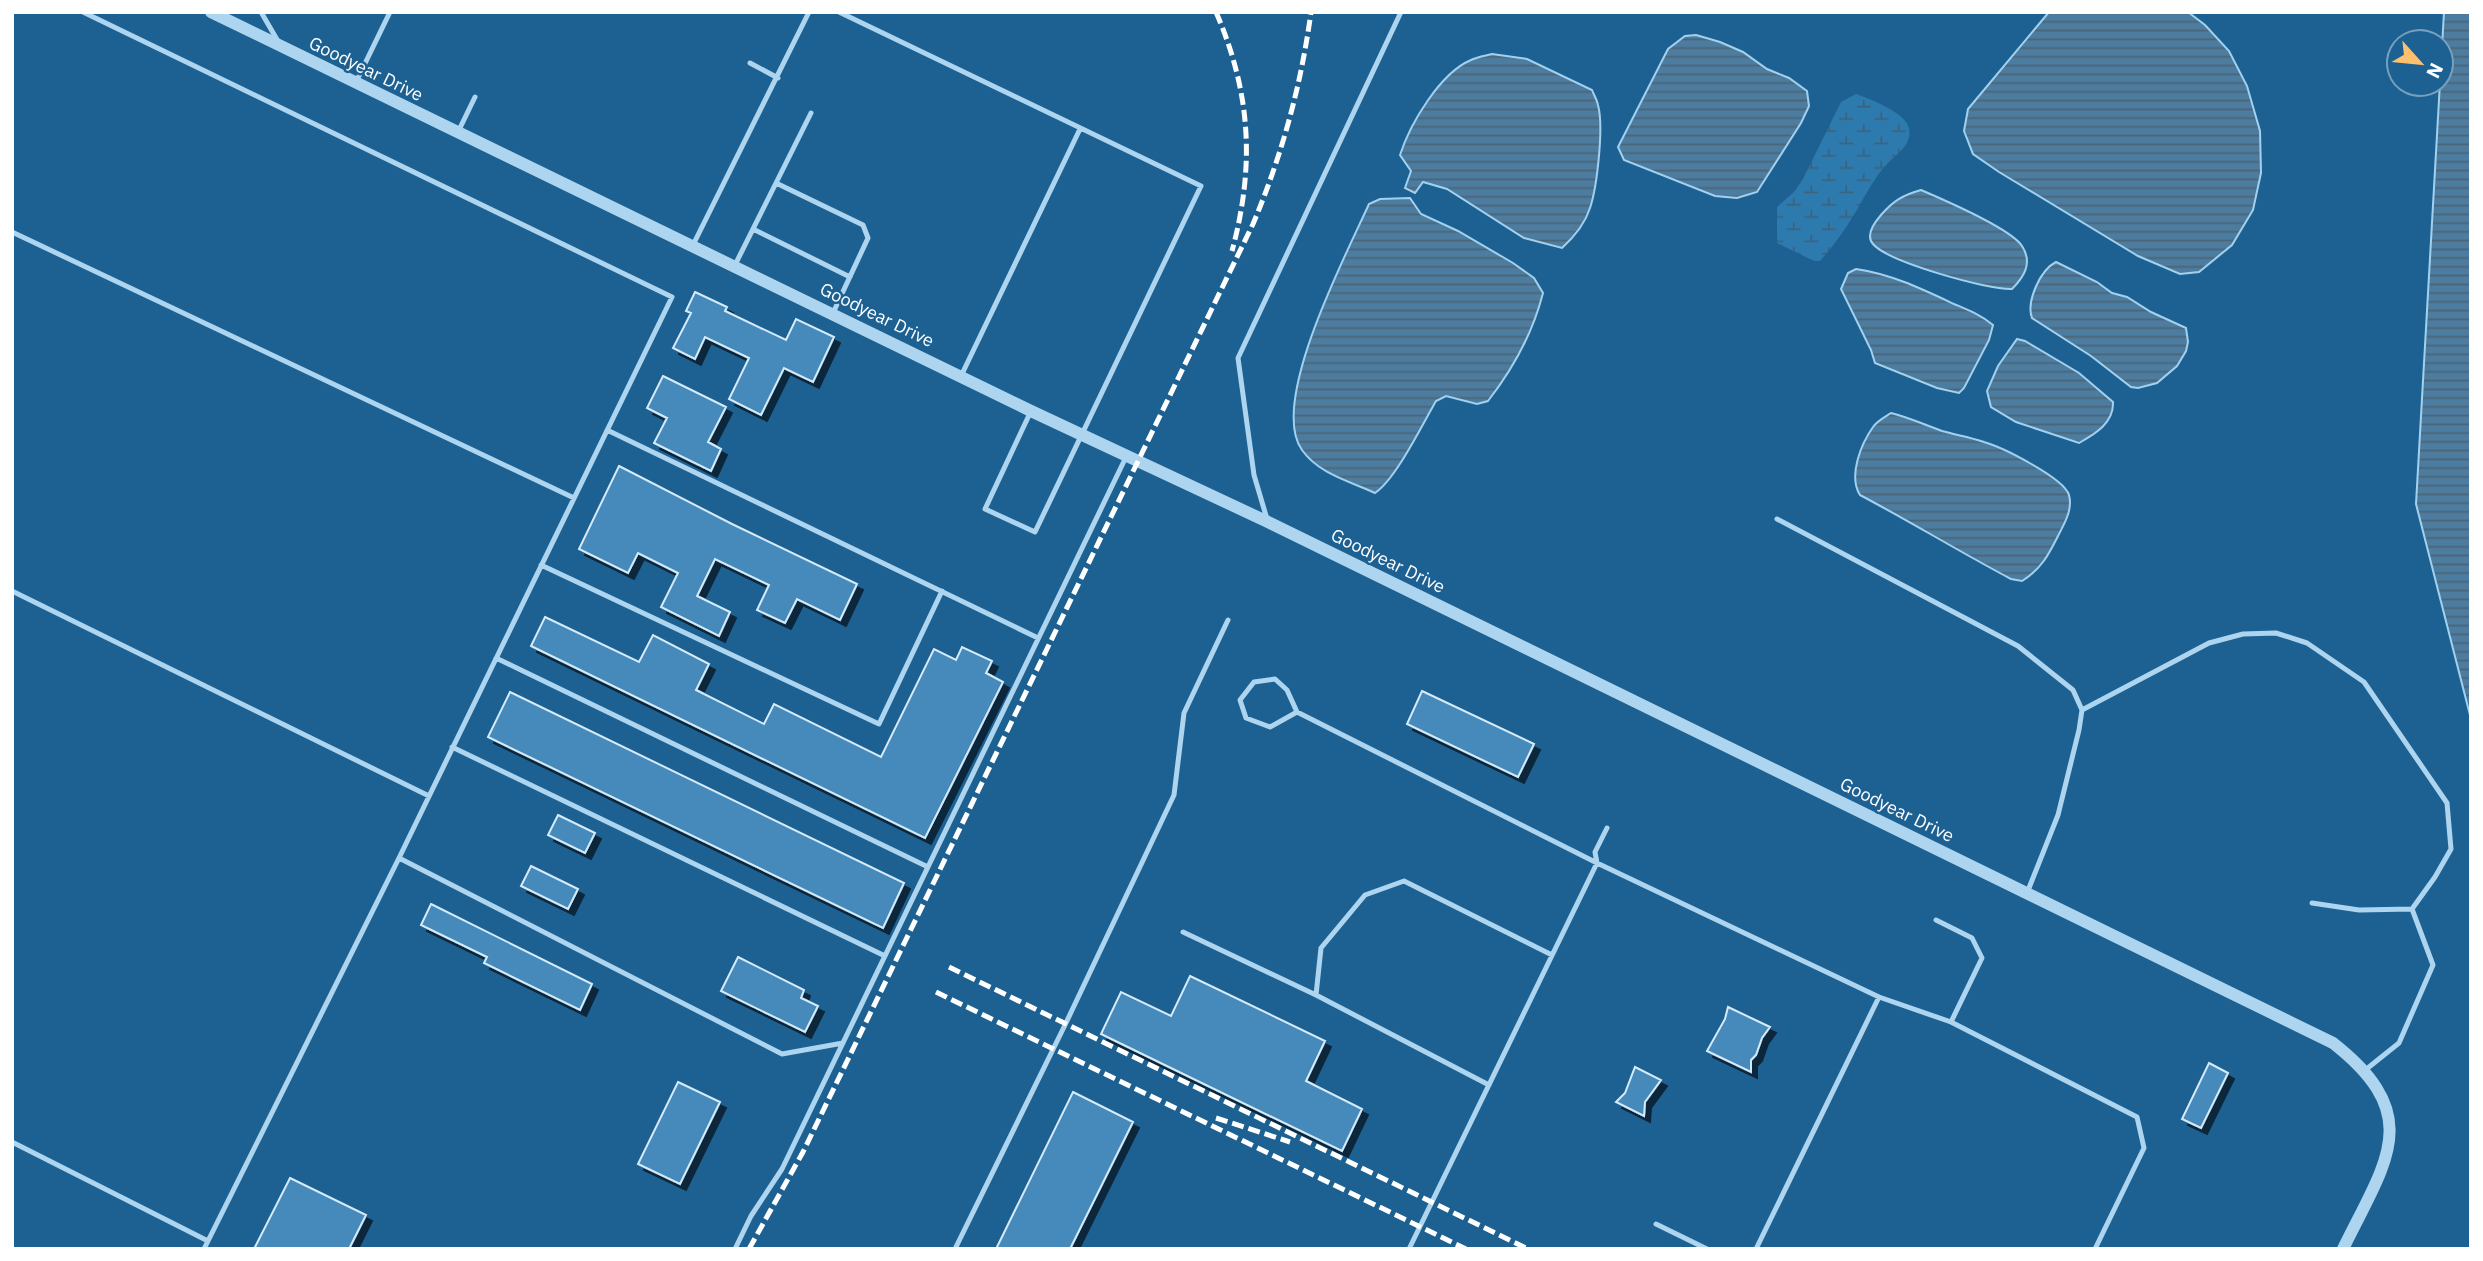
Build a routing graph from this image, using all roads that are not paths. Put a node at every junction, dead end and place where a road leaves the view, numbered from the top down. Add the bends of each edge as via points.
1 (83, 12) edge
2 (211, 12) edge
3 (261, 12) edge
4 (390, 12) edge
5 (809, 12) edge
6 (839, 12) edge
7 (1401, 12) edge
8 (282, 47) junction
9 (750, 63) dead end
10 (778, 78) junction
11 (355, 83) junction
12 (475, 97) dead end
13 (811, 113) dead end
14 (1080, 129) junction
15 (458, 132) junction
16 (776, 183) junction
17 (753, 229) junction
18 (12, 232) edge
19 (693, 245) junction
20 (735, 265) junction
21 (850, 277) junction
22 (833, 313) junction
23 (961, 376) junction
24 (1031, 411) junction
25 (607, 430) junction
26 (1081, 435) junction
27 (1127, 455) junction
28 (574, 498) junction
29 (1777, 519) dead end
30 (1268, 523) junction
31 (541, 565) junction
32 (12, 591) edge
33 (942, 592) junction
34 (1228, 620) dead end
35 (1038, 638) junction
36 (496, 658) junction
37 (2082, 710) junction
38 (1297, 712) junction
39 (452, 747) junction
40 (429, 796) junction
41 (1607, 828) dead end
42 (399, 858) junction
43 (1597, 863) junction
44 (928, 867) junction
45 (2027, 893) junction
46 (2312, 903) dead end
47 (2412, 909) junction
48 (1936, 920) dead end
49 (1183, 932) dead end
50 (1552, 955) junction
51 (885, 957) junction
52 (1316, 995) junction
53 (1879, 997) junction
54 (1951, 1022) junction
55 (843, 1043) junction
56 (2364, 1071) junction
57 (1489, 1085) junction
58 (12, 1142) edge
59 (1656, 1224) dead end
60 (208, 1241) junction
61 (204, 1249) edge
62 (734, 1249) edge
63 (955, 1249) edge
64 (1409, 1249) edge
65 (1707, 1249) edge
66 (1756, 1249) edge
67 (2095, 1249) edge
68 (2343, 1249) edge

1 - 25 lane via 672,298
2 - 8 street, Goodyear Drive
3 - 8 lane
4 - 11 lane
5 - 10 lane
6 - 14 lane
7 - 30 lane via 1238,358 1254,475
8 - 11 street, Goodyear Drive
9 - 10 lane
10 - 19 lane
11 - 15 street, Goodyear Drive
12 - 15 lane
13 - 16 lane
14 - 23 lane
14 - 26 lane via 1201,186
15 - 19 street, Goodyear Drive
16 - 17 lane
16 - 21 lane via 863,225 868,238
17 - 20 lane
17 - 21 lane
18 - 28 lane
19 - 20 street, Goodyear Drive
20 - 22 street, Goodyear Drive
21 - 22 lane
22 - 23 street, Goodyear Drive
23 - 24 street, Goodyear Drive
24 - 26 street, Goodyear Drive
24 - 26 lane via 985,509 1035,532
25 - 28 lane
25 - 33 lane
26 - 27 street, Goodyear Drive
27 - 30 street, Goodyear Drive
27 - 35 lane
28 - 31 lane
29 - 37 lane via 2018,646 2073,691
30 - 45 street, Goodyear Drive
31 - 33 lane via 879,724
31 - 36 lane
32 - 40 lane
33 - 35 lane
34 - 63 lane via 1184,713 1174,796
35 - 44 lane
36 - 39 lane
36 - 44 lane
37 - 45 lane via 2058,816
37 - 47 lane via 2209,643 2276,633 2307,643 2364,682 2447,803 2451,849
38 - 38 lane via 1287,690 1275,679 1254,682 1240,700 1247,718 1270,727
38 - 43 lane
39 - 40 lane
39 - 51 lane
40 - 42 lane
41 - 43 lane via 1595,852
42 - 55 lane via 782,1054
42 - 60 lane
43 - 50 lane
43 - 53 lane
44 - 51 lane
45 - 56 street, Goodyear Drive via 2333,1043
46 - 47 lane via 2358,910
47 - 56 lane via 2433,965 2399,1043
48 - 54 lane via 1972,938 1982,958
49 - 52 lane
50 - 52 lane via 1404,881 1365,895 1321,948
50 - 57 lane
51 - 55 lane
52 - 57 lane
53 - 54 lane
53 - 66 lane
54 - 67 lane via 2137,1118 2144,1148
55 - 62 lane via 782,1168
56 - 68 street, Goodyear Drive via 2386,1101 2389,1150
57 - 64 lane
58 - 60 lane
59 - 65 lane
60 - 61 lane

